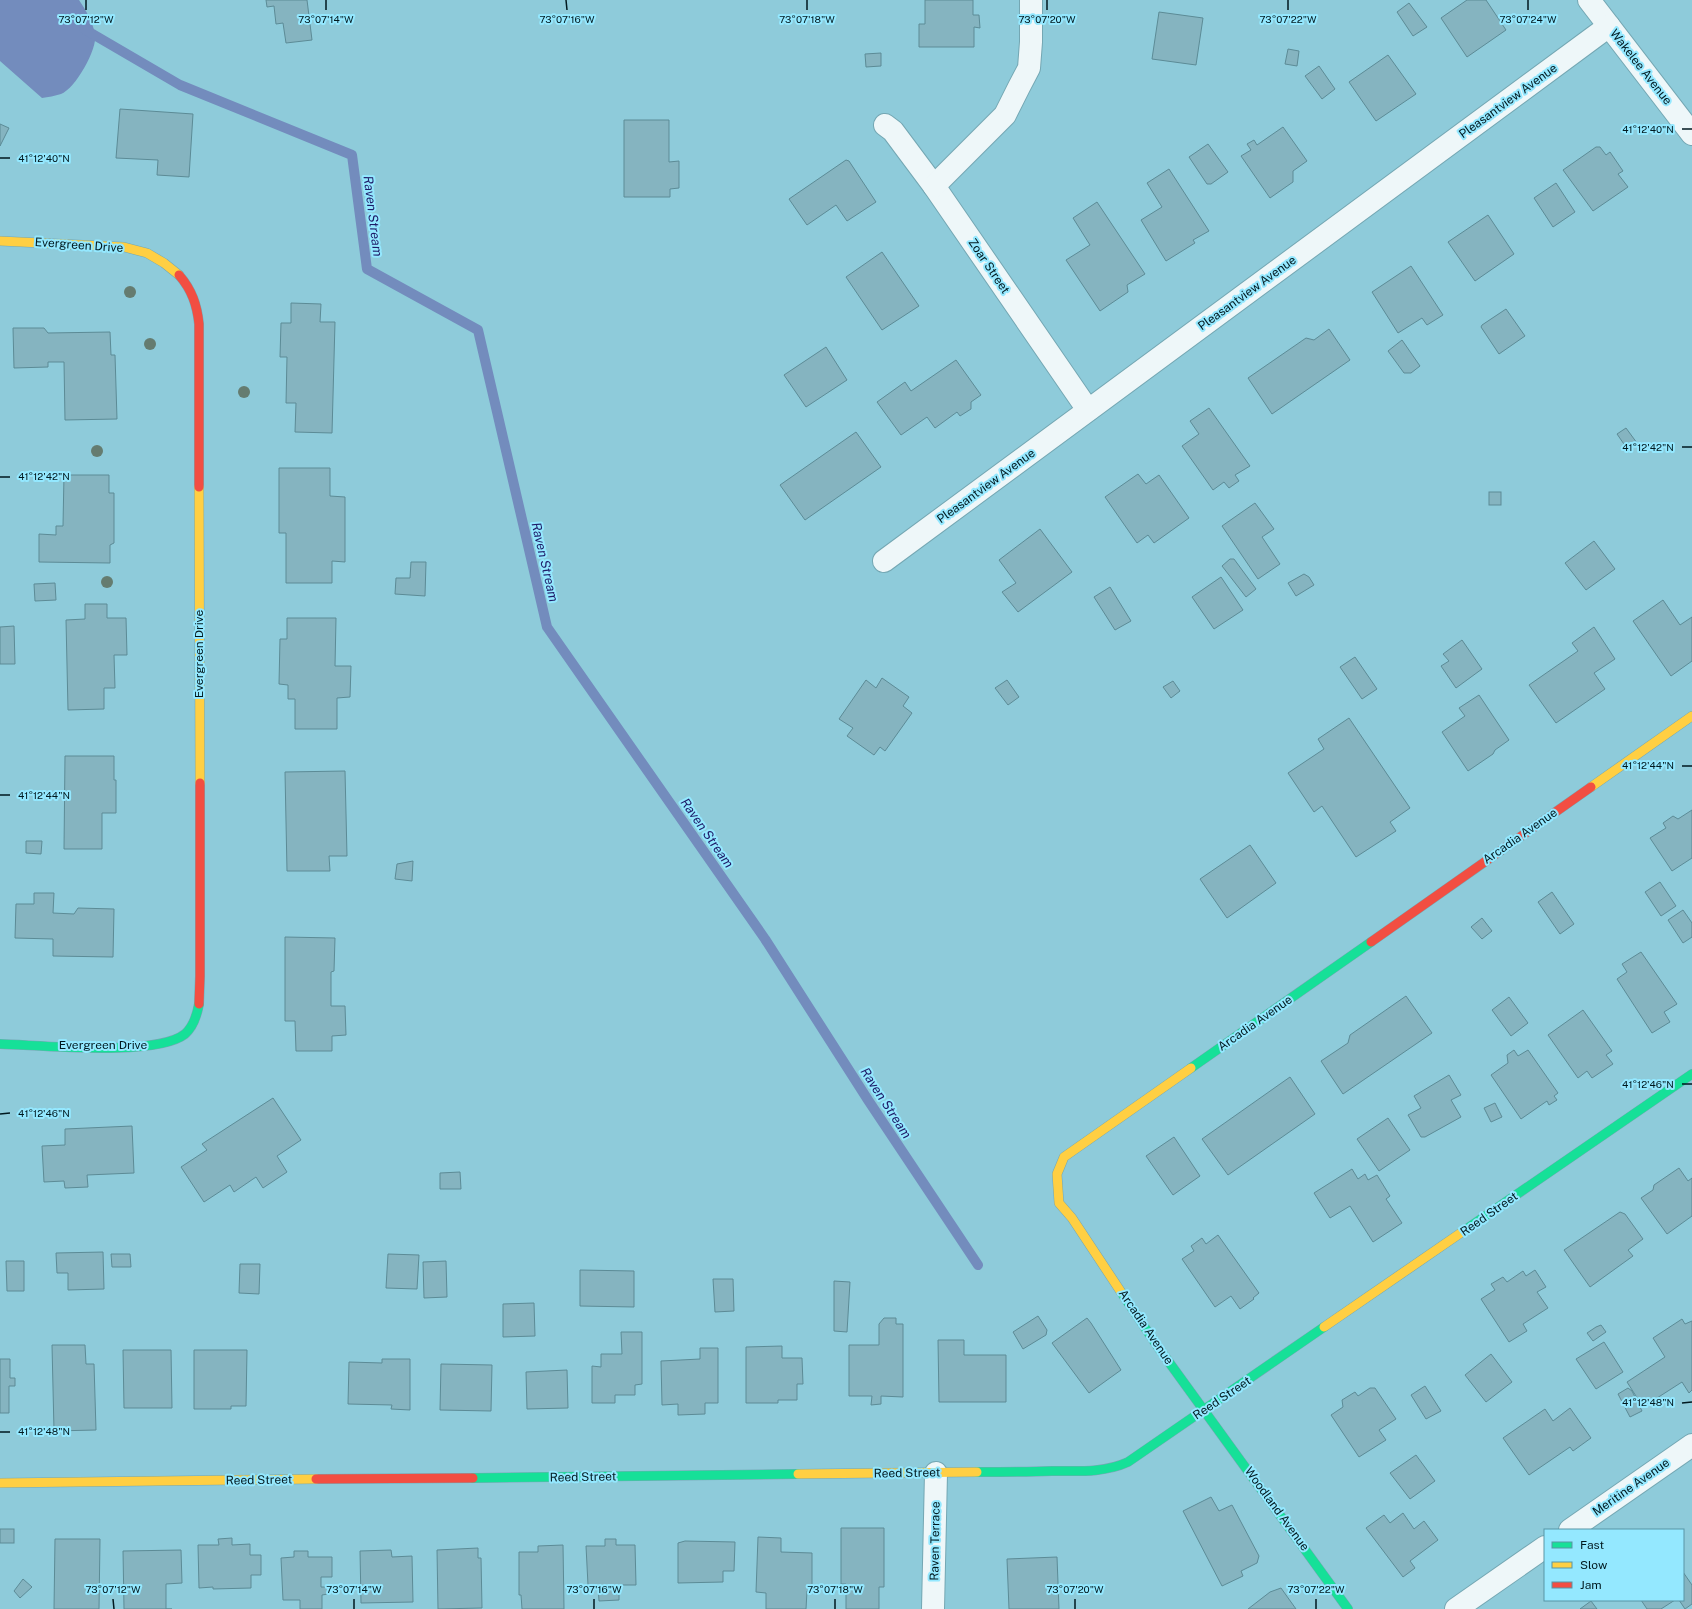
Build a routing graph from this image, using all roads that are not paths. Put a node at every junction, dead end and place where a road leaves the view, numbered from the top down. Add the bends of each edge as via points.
1 (1031, 0) edge
2 (1589, 0) edge
3 (1609, 26) junction
4 (885, 125) dead end
5 (1692, 134) edge
6 (934, 186) junction
7 (0, 241) edge
8 (1088, 410) junction
9 (884, 561) dead end
10 (1692, 716) edge
11 (0, 1044) edge
12 (1692, 1074) edge
13 (1205, 1410) junction
14 (1692, 1445) edge
15 (936, 1473) junction
16 (0, 1483) edge
17 (1571, 1529) edge
18 (1544, 1548) edge
19 (933, 1609) edge
20 (1348, 1609) edge
21 (1456, 1609) edge

1 - 6 street via 1029,68 1023,81 1004,115
2 - 3 street, Wakelee Avenue
3 - 5 street, Wakelee Avenue
3 - 8 street, Pleasantview Avenue
4 - 6 street, Zoar Street via 893,131
6 - 8 street, Zoar Street
7 - 11 street, Evergreen Drive via 132,249 147,253 164,263 180,276 191,291 197,307 199,324 200,682 199,984 196,1015 191,1027 174,1040 142,1046
8 - 9 street, Pleasantview Avenue
10 - 13 street, Arcadia Avenue via 1064,1157 1057,1174 1059,1203 1072,1218 1158,1347
12 - 13 street, Reed Street
13 - 15 street, Reed Street via 1128,1462 1111,1468 1080,1471
13 - 20 street, Woodland Avenue
14 - 17 street, Meritine Avenue
15 - 16 street, Reed Street
15 - 19 street, Raven Terrace
18 - 21 street

